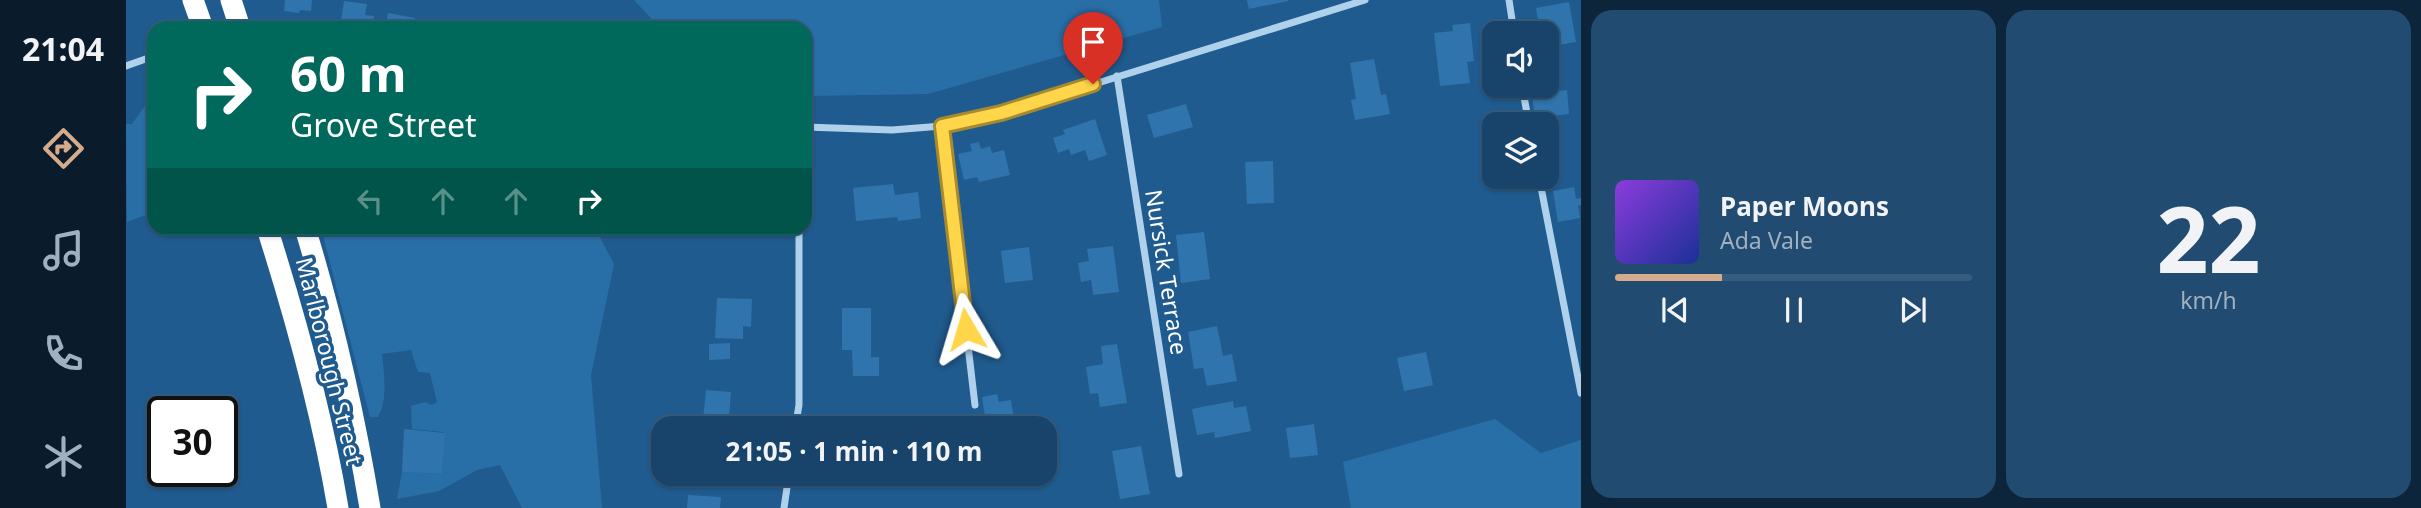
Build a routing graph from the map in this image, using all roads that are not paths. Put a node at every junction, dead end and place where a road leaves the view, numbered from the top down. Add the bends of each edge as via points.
1 (193, 0) edge
2 (231, 0) edge
3 (1365, 0) edge
4 (1509, 0) edge
5 (200, 21) edge
6 (238, 21) edge
7 (1512, 21) edge
8 (147, 58) edge
9 (126, 66) edge
10 (1116, 76) junction
11 (942, 126) junction
12 (812, 127) edge
13 (1541, 189) edge
14 (269, 235) edge
15 (307, 235) edge
16 (799, 235) edge
17 (1581, 393) edge
18 (975, 405) dead end
19 (797, 416) edge
20 (362, 462) junction
21 (331, 465) junction
22 (1179, 474) dead end
23 (787, 486) edge
24 (338, 508) edge
25 (370, 508) edge
26 (784, 508) edge

1 - 5 highway
2 - 6 highway
3 - 10 street
4 - 7 street
8 - 9 street
10 - 11 street via 1001,113
10 - 22 street, Nursick Terrace
11 - 12 street
11 - 18 street
13 - 17 street
14 - 21 highway, Marlborough Street
15 - 20 highway, Marlborough Street
16 - 19 street
20 - 21 highway
20 - 25 highway, Marlborough Street
21 - 24 highway, Marlborough Street
23 - 26 street

